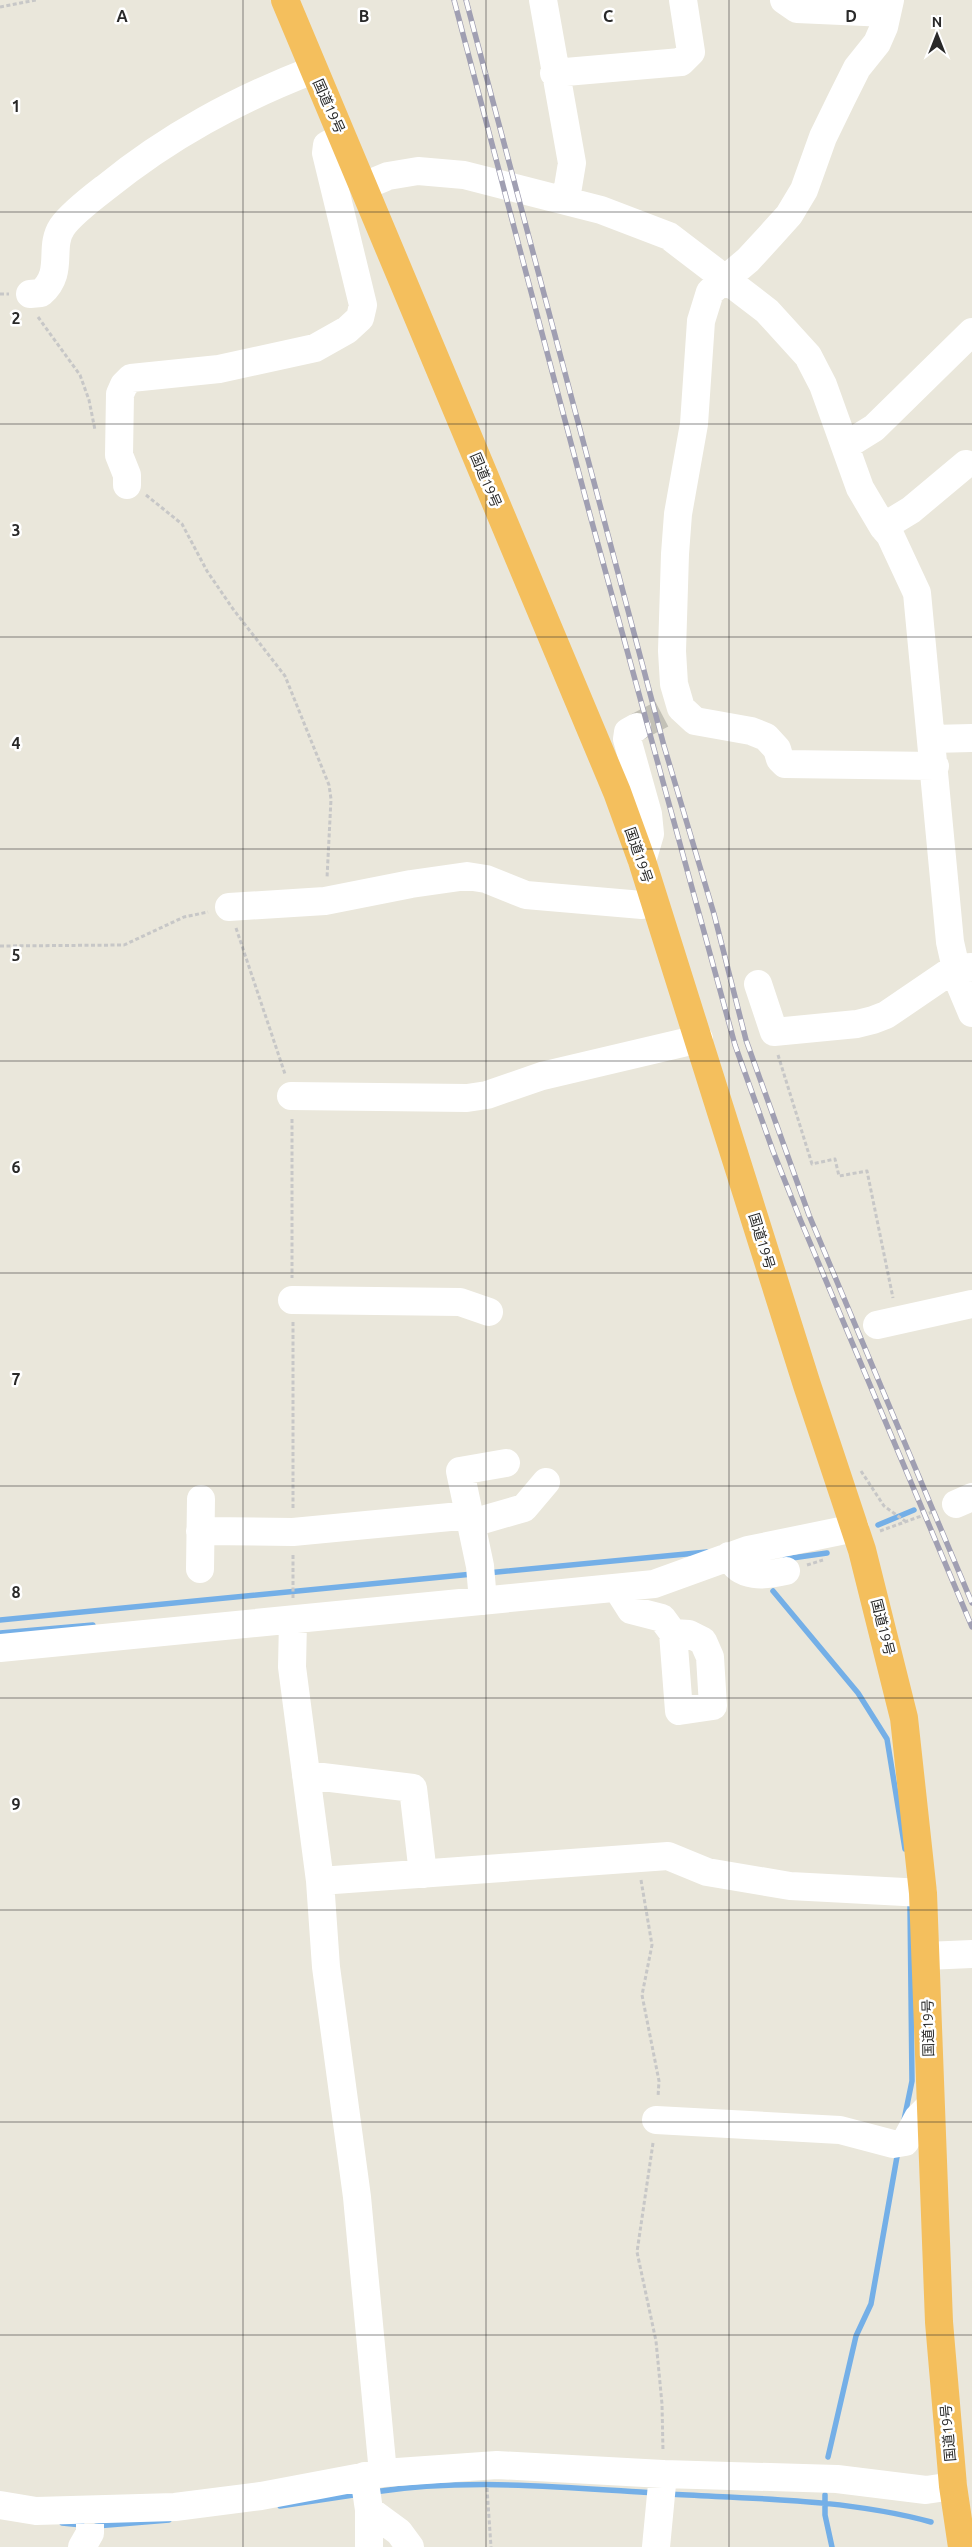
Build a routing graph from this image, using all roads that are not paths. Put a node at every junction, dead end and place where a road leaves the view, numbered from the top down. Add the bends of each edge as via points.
1 (286, 0) edge
2 (543, 0) edge
3 (684, 0) edge
4 (784, 0) edge
5 (888, 7) edge
6 (313, 70) junction
7 (554, 73) junction
8 (342, 137) junction
9 (364, 186) junction
10 (566, 199) junction
11 (725, 280) junction
12 (30, 294) road end
13 (972, 332) edge
14 (845, 446) junction
15 (966, 464) dead end
16 (127, 485) road end
17 (883, 527) junction
18 (672, 651) junction
19 (667, 708) dead end
20 (637, 727) tunnel mouth
21 (972, 738) edge
22 (932, 739) junction
23 (934, 766) junction
24 (642, 861) junction
25 (654, 901) junction
26 (229, 907) road end
27 (964, 968) edge
28 (758, 984) dead end
29 (972, 1013) edge
30 (699, 1040) junction
31 (291, 1096) road end
32 (292, 1300) road end
33 (972, 1304) edge
34 (489, 1312) dead end
35 (887, 1323) road end
36 (506, 1463) dead end
37 (546, 1482) dead end
38 (200, 1499) dead end
39 (471, 1519) junction
40 (865, 1530) junction
41 (200, 1531) junction
42 (729, 1556) junction
43 (200, 1569) dead end
44 (786, 1571) road end
45 (617, 1588) junction
46 (483, 1601) junction
47 (293, 1621) junction
48 (673, 1633) dead end
49 (0, 1648) edge
50 (306, 1775) junction
51 (423, 1874) junction
52 (320, 1881) junction
53 (923, 1893) junction
54 (972, 1954) edge
55 (926, 1956) junction
56 (930, 2106) junction
57 (656, 2120) road end
58 (663, 2474) junction
59 (373, 2475) junction
60 (952, 2486) junction
61 (0, 2505) edge
62 (369, 2510) junction
63 (90, 2511) junction
64 (965, 2517) edge
65 (82, 2547) edge
66 (369, 2547) edge
67 (410, 2547) edge
68 (656, 2547) edge
69 (962, 2547) edge

1 - 6 highway, 国道19号
2 - 7 street
3 - 7 street via 691,52 681,62
4 - 5 street via 796,9
5 - 11 street via 877,43 857,68 823,137 804,190 789,215
6 - 8 highway, 国道19号
6 - 12 street via 220,111 180,132 136,162 62,227 54,277 41,293
7 - 10 street via 572,163
8 - 9 highway, 国道19号
8 - 16 street via 327,145 326,153 363,305 360,318 347,330 315,348 219,369 131,378 120,394 119,455 127,475
9 - 10 street via 388,176 436,171
9 - 24 highway, 国道19号 via 617,792
10 - 11 street via 669,236
11 - 14 street via 767,311 808,356 823,385
11 - 18 street via 710,292 701,321 694,424 678,514
13 - 14 street via 874,428
14 - 17 street via 860,488
15 - 17 street via 911,510
17 - 22 street via 890,535 917,593
18 - 19 street via 665,661
18 - 23 street via 674,684 681,708 695,720 766,737 777,748 784,764
20 - 24 street via 628,732 626,739 648,814 650,834
21 - 22 street
22 - 23 street
23 - 27 street via 950,942
24 - 25 highway, 国道19号
25 - 26 street via 642,905 526,895 474,876 411,884 325,901
25 - 30 highway, 国道19号
27 - 28 street via 873,1020 774,1032
27 - 29 street
30 - 31 street via 542,1076 487,1095 467,1098
30 - 40 highway, 国道19号 via 807,1385
32 - 34 street via 460,1302
33 - 35 street
36 - 39 street via 460,1471
37 - 39 street via 524,1508
38 - 41 street
39 - 41 street via 294,1532
39 - 46 street
40 - 42 street via 760,1547
40 - 53 highway, 国道19号 via 904,1718
41 - 43 street
42 - 44 street via 740,1570 750,1574
42 - 45 street via 654,1584
45 - 46 street
45 - 48 street via 631,1610 662,1618
46 - 47 street
47 - 49 street
47 - 50 street via 292,1667
50 - 51 street via 413,1788
50 - 52 street
51 - 52 street
51 - 53 street via 668,1856 707,1872 790,1886
52 - 59 street via 326,1967 357,2197
53 - 55 highway, 国道19号
54 - 55 street
55 - 56 highway, 国道19号
56 - 57 street via 918,2118 905,2142 893,2144 840,2130
56 - 60 highway, 国道19号 via 940,2322
58 - 59 street via 497,2465
58 - 60 street via 837,2479 926,2490
58 - 68 street
59 - 62 street
59 - 63 street via 262,2496 175,2507
60 - 64 highway, 国道19号
61 - 63 street via 36,2511
62 - 66 street
62 - 67 street via 399,2532
63 - 65 street via 90,2533
64 - 69 highway, 国道19号

